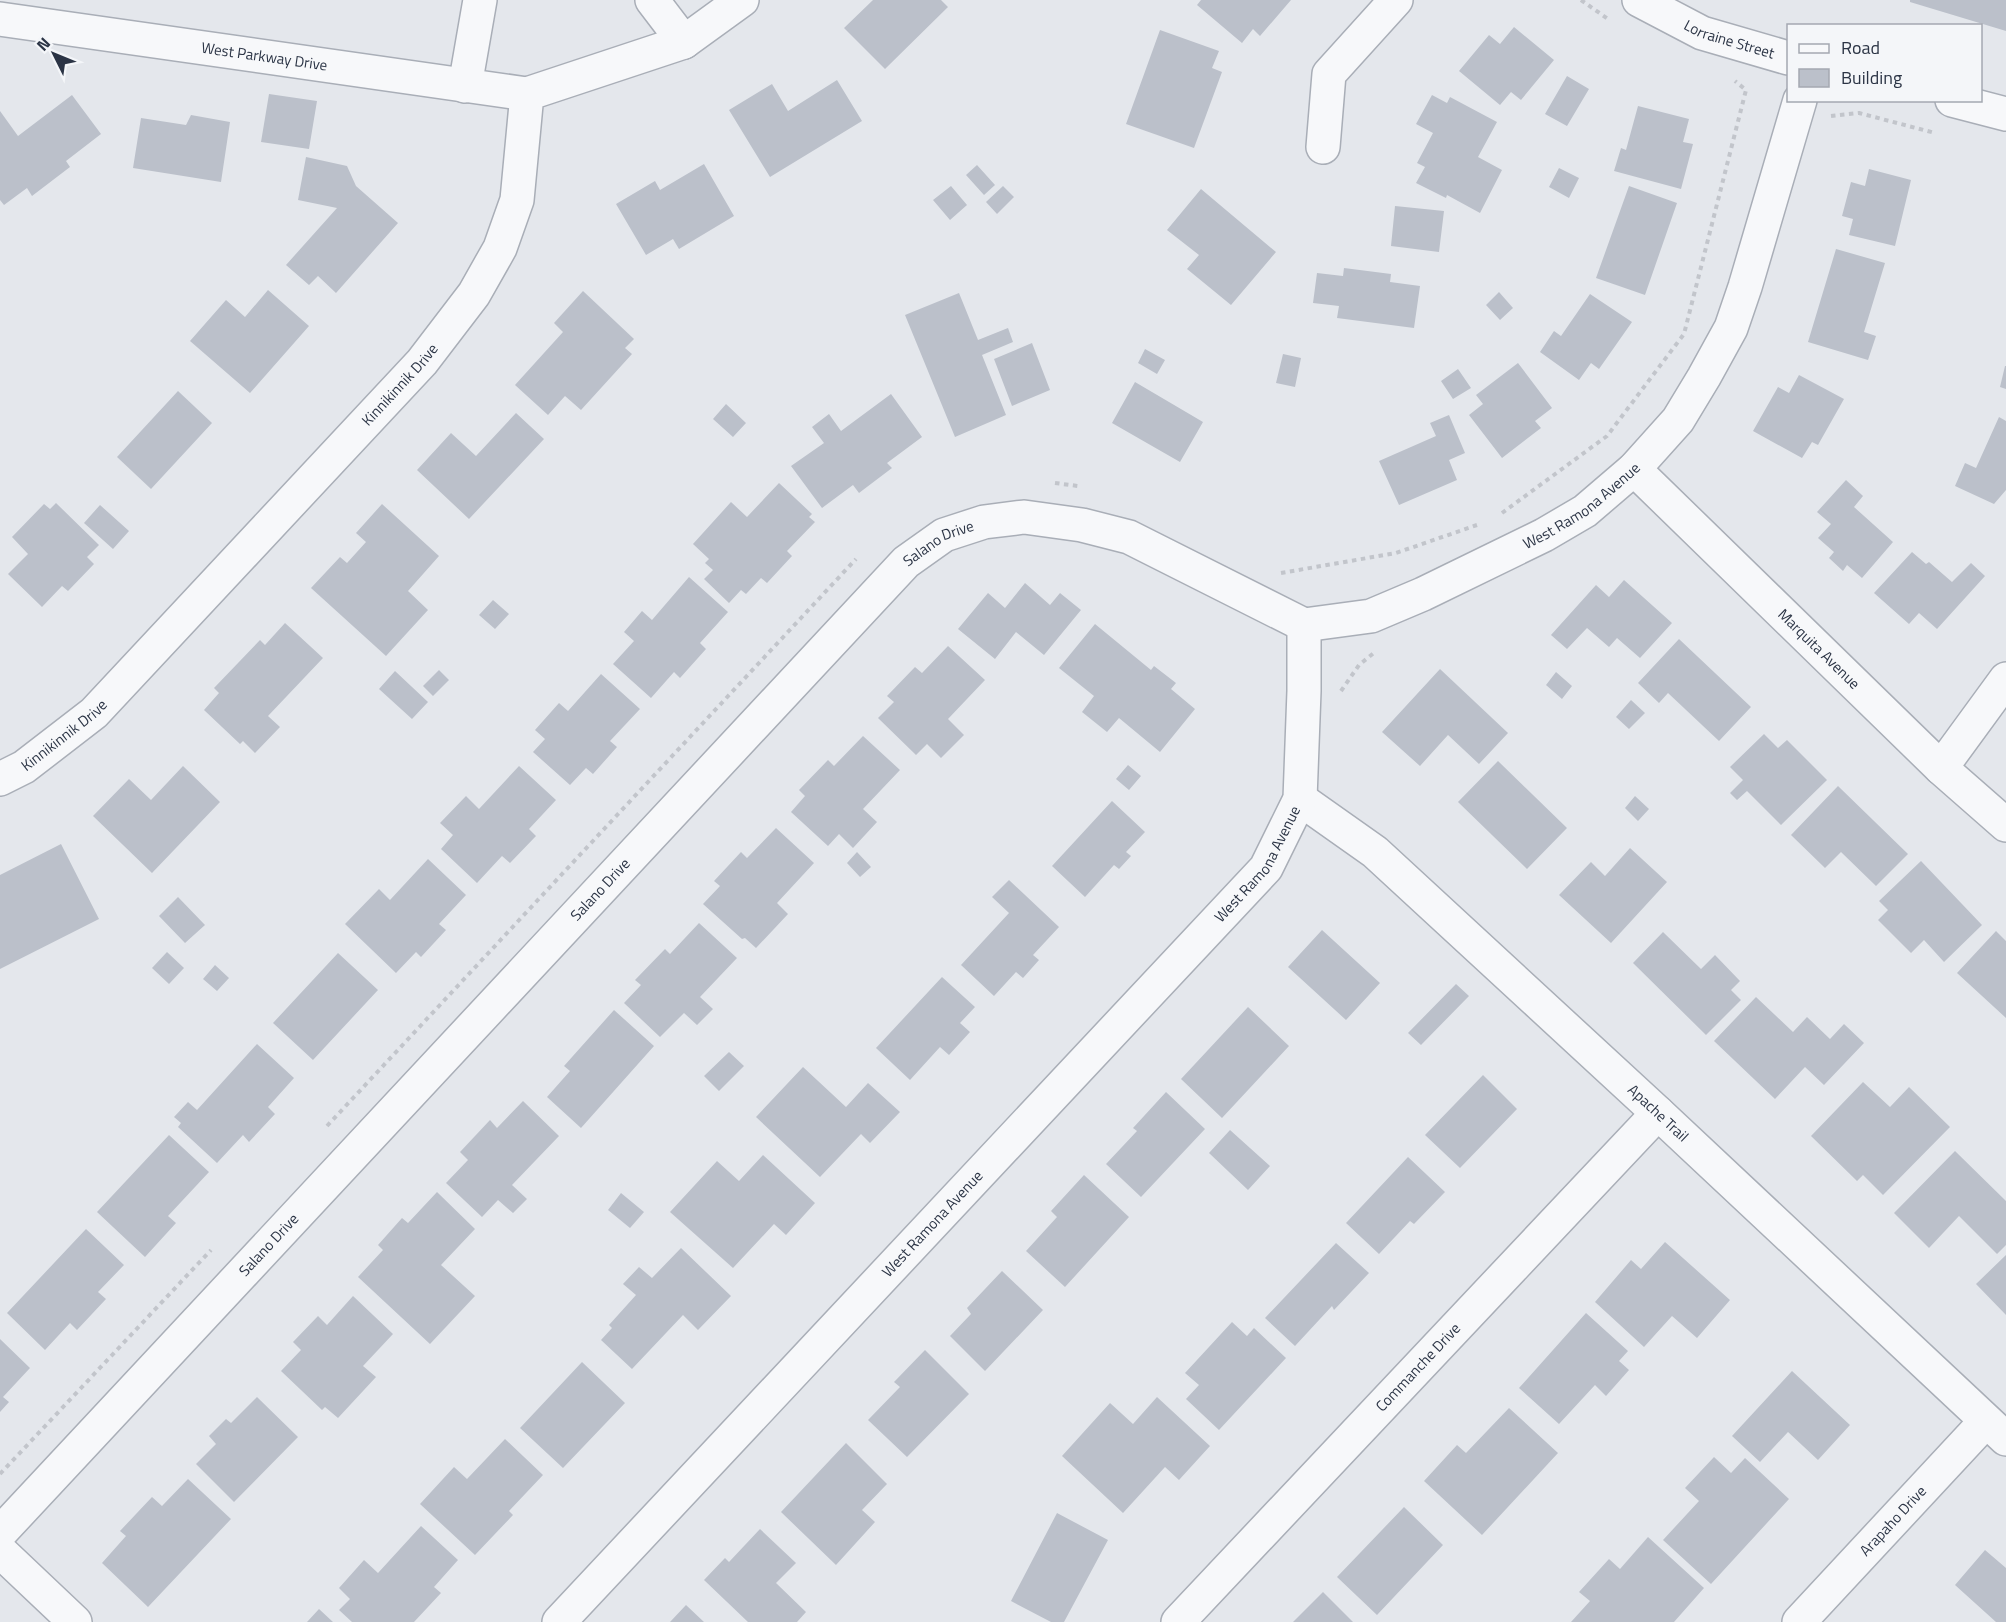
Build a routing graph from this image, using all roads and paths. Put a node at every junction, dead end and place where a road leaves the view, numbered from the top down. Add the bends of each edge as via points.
1 (480, 0) edge
2 (652, 0) edge
3 (742, 0) edge
4 (1396, 0) edge
5 (1581, 0) edge
6 (1639, 0) edge
7 (0, 19) edge
8 (1609, 20) dead end
9 (684, 42) junction
10 (1787, 58) edge
11 (1732, 79) dead end
12 (465, 86) junction
13 (527, 94) junction
14 (1799, 102) edge
15 (1960, 102) edge
16 (2006, 114) edge
17 (1323, 147) dead end
18 (1634, 469) junction
19 (1053, 483) dead end
20 (1085, 487) dead end
21 (1493, 520) dead end
22 (1482, 523) dead end
23 (864, 552) dead end
24 (1272, 574) dead end
25 (1304, 625) junction
26 (2006, 680) edge
27 (1941, 768) junction
28 (0, 779) edge
29 (1300, 799) junction
30 (2006, 825) edge
31 (1658, 1113) junction
32 (326, 1127) dead end
33 (212, 1250) dead end
34 (1996, 1430) edge
35 (0, 1474) edge
36 (0, 1533) edge
37 (0, 1551) edge
38 (65, 1618) edge
39 (559, 1622) edge
40 (1178, 1622) edge
41 (1799, 1622) edge

1 - 12 street
2 - 9 street
3 - 9 street
4 - 17 street via 1329,74
5 - 8 path
6 - 10 street, Lorraine Street via 1702,33
7 - 12 street, West Parkway Drive
9 - 13 street
11 - 21 path via 1746,90 1684,334 1607,436
12 - 13 street, West Parkway Drive
13 - 28 street, Kinnikinnik Drive via 517,200 501,248 474,294 422,362 94,713 24,767
14 - 18 street, West Ramona Avenue via 1731,328 1678,420
15 - 16 street
18 - 25 street, West Ramona Avenue via 1585,511 1433,590 1371,616
18 - 27 street, Marquita Avenue
19 - 20 path
22 - 24 path via 1396,553
23 - 32 path
25 - 29 street, West Ramona Avenue
25 - 36 street, Salano Drive via 1119,534 1024,518 984,522 944,534 906,562
26 - 27 street
27 - 30 street, Marquita Avenue
29 - 31 street, Apache Trail via 1375,852
29 - 39 street, West Ramona Avenue via 1266,868
31 - 34 street, Apache Trail
31 - 40 street, Commanche Drive
33 - 35 path
34 - 41 street, Arapaho Drive
37 - 38 street

